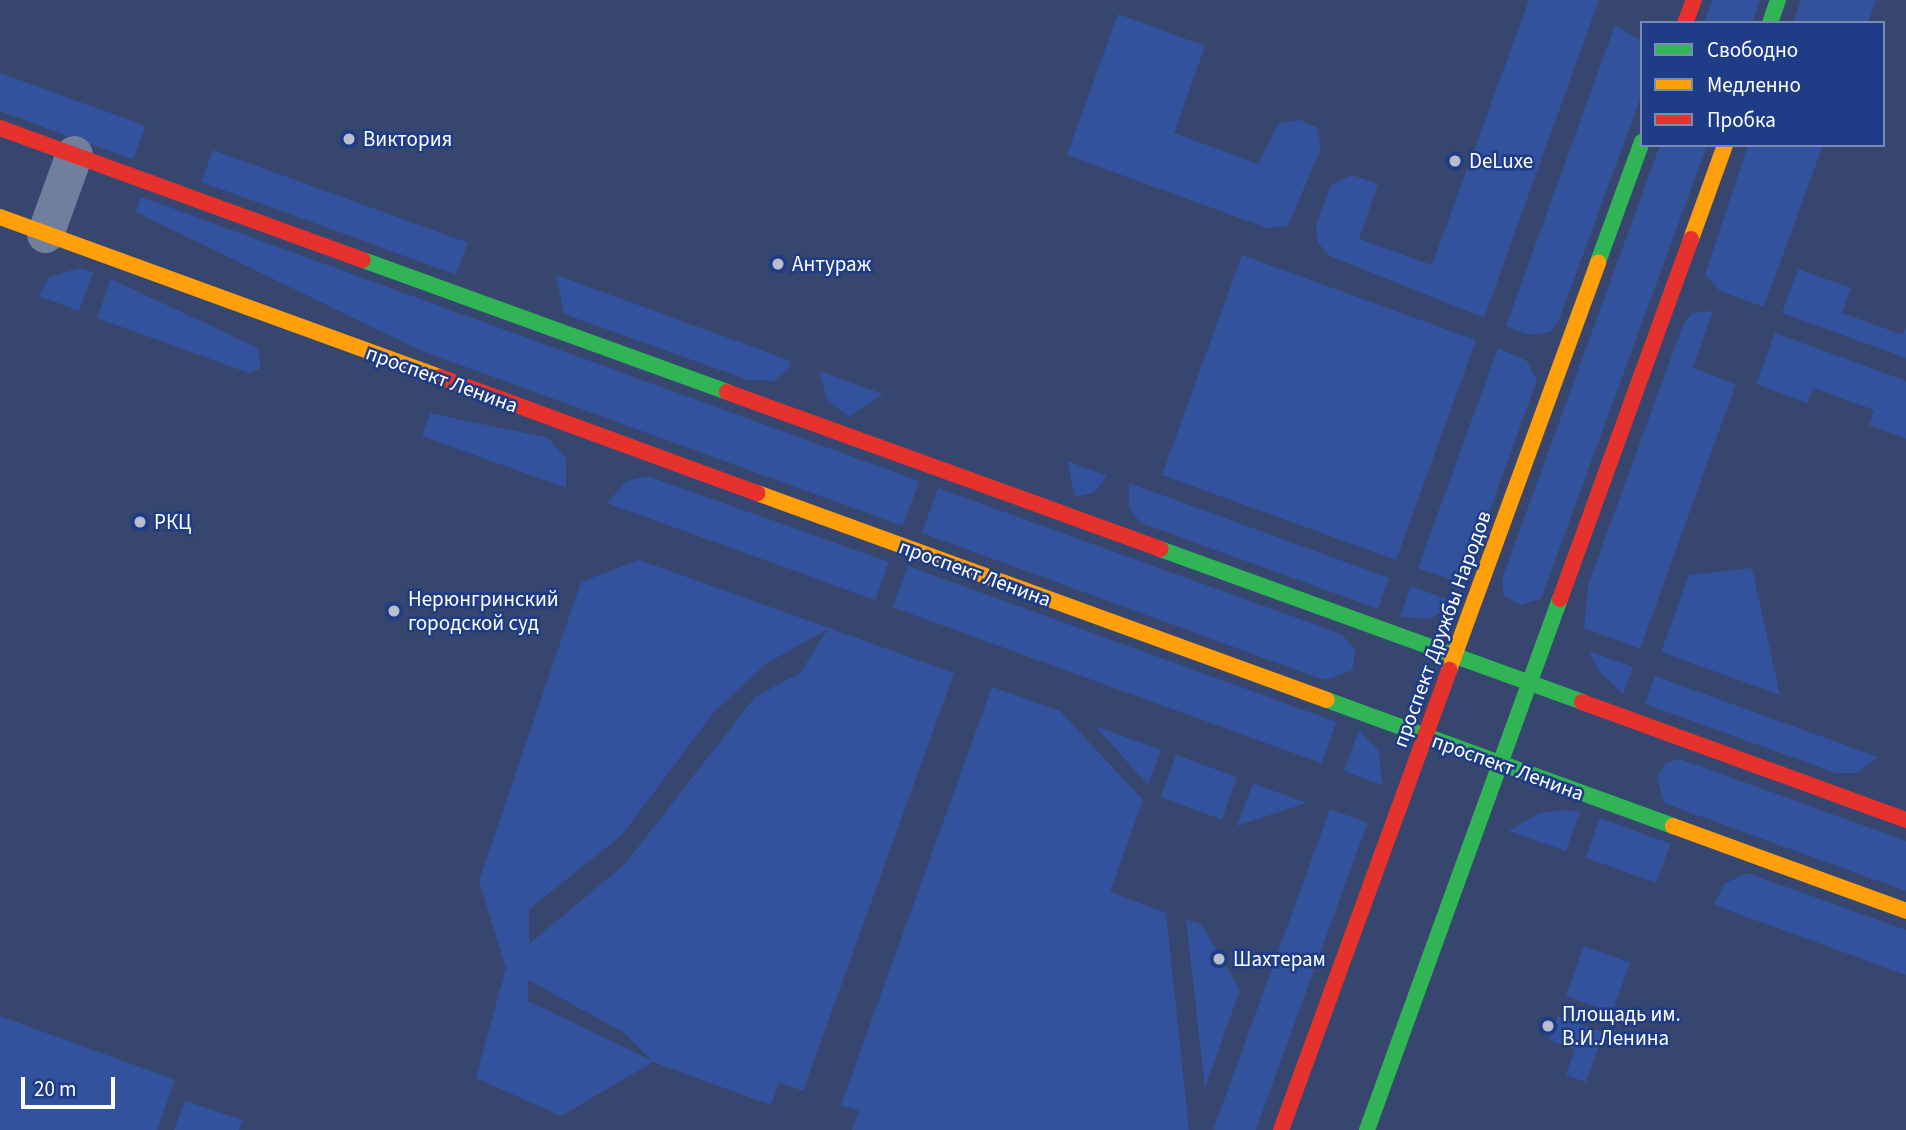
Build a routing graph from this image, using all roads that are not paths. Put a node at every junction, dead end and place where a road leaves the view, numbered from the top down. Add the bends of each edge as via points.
1 (1694, 0) edge
2 (1778, 0) edge
3 (1686, 21) edge
4 (1771, 21) edge
5 (0, 128) edge
6 (1640, 147) edge
7 (1724, 147) edge
8 (74, 154) junction
9 (0, 218) edge
10 (45, 234) junction
11 (1454, 657) junction
12 (1529, 684) junction
13 (1424, 737) junction
14 (1500, 765) junction
15 (1906, 820) edge
16 (1906, 911) edge
17 (1282, 1130) edge
18 (1367, 1130) edge

1 - 3 street
2 - 4 street
5 - 8 street
6 - 11 street, проспект Дружбы Народов
7 - 12 street
8 - 10 street
8 - 11 street
9 - 10 street, проспект Ленина
10 - 13 street, проспект Ленина
11 - 12 street
11 - 13 street, проспект Дружбы Народов
12 - 14 street
12 - 15 street
13 - 14 street, проспект Ленина
13 - 17 street, проспект Дружбы Народов
14 - 16 street, проспект Ленина
14 - 18 street

